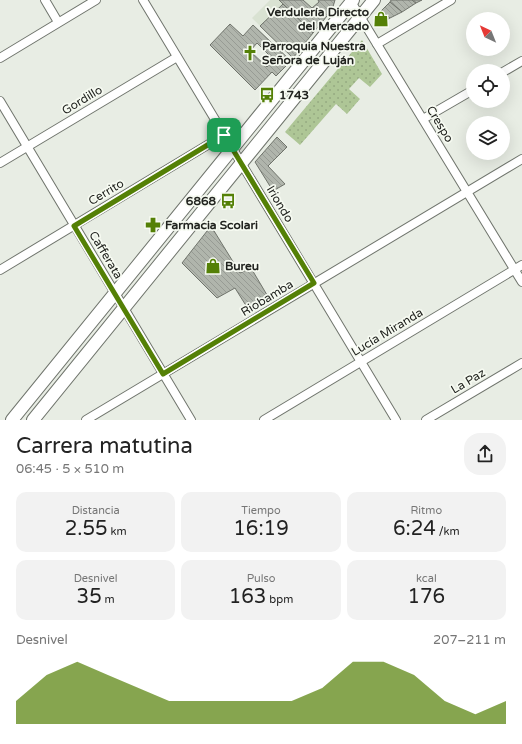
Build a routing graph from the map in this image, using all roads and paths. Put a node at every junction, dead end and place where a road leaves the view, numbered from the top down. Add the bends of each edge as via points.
1 (45, 0) edge
2 (96, 0) edge
3 (143, 0) edge
4 (374, 0) edge
5 (451, 0) edge
6 (351, 1) edge
7 (360, 18) junction
8 (58, 22) junction
9 (377, 44) junction
10 (177, 57) junction
11 (0, 58) edge
12 (522, 61) edge
13 (510, 68) edge
14 (466, 94) edge
15 (0, 101) edge
16 (423, 119) junction
17 (224, 135) junction
18 (27, 147) junction
19 (232, 149) junction
20 (522, 159) edge
21 (0, 163) edge
22 (242, 163) junction
23 (467, 192) junction
24 (74, 226) junction
25 (522, 265) edge
26 (514, 269) junction
27 (0, 270) edge
28 (522, 282) edge
29 (314, 283) junction
30 (115, 294) junction
31 (124, 309) junction
32 (361, 361) junction
33 (522, 363) edge
34 (163, 374) junction
35 (12, 420) edge
36 (33, 420) edge
37 (86, 420) edge
38 (190, 420) edge
39 (264, 420) edge
40 (396, 420) edge
41 (426, 420) edge

1 - 8 street
2 - 8 street
3 - 10 street, Iriondo
4 - 7 main road
5 - 9 street
6 - 7 street, Crespo
6 - 19 main road
7 - 9 street, Crespo
7 - 22 main road
8 - 11 street
9 - 16 street, Crespo
10 - 17 street, Iriondo
10 - 18 street, Gordillo
12 - 13 street
14 - 16 street
15 - 18 street, Cafferata
16 - 23 street, Crespo
17 - 19 street, Iriondo
17 - 24 street, Cerrito
18 - 21 street, Gordillo
18 - 24 street, Cafferata
19 - 22 street, Iriondo
19 - 30 main road
20 - 23 street, Riobamba
22 - 29 street, Iriondo
22 - 31 main road
23 - 26 street, Crespo
23 - 29 street, Riobamba
24 - 27 street, Cerrito
24 - 30 street, Cafferata
25 - 26 street, Lucía Miranda
26 - 28 street, Crespo
26 - 32 street, Lucía Miranda
29 - 32 street, Iriondo
29 - 34 street, Riobamba
30 - 31 street, Cafferata
30 - 35 main road
31 - 34 street, Cafferata
31 - 36 main road
32 - 39 street, Lucía Miranda
32 - 40 street, Iriondo
33 - 41 street, La Paz
34 - 37 street, Riobamba
34 - 38 street, Cafferata

